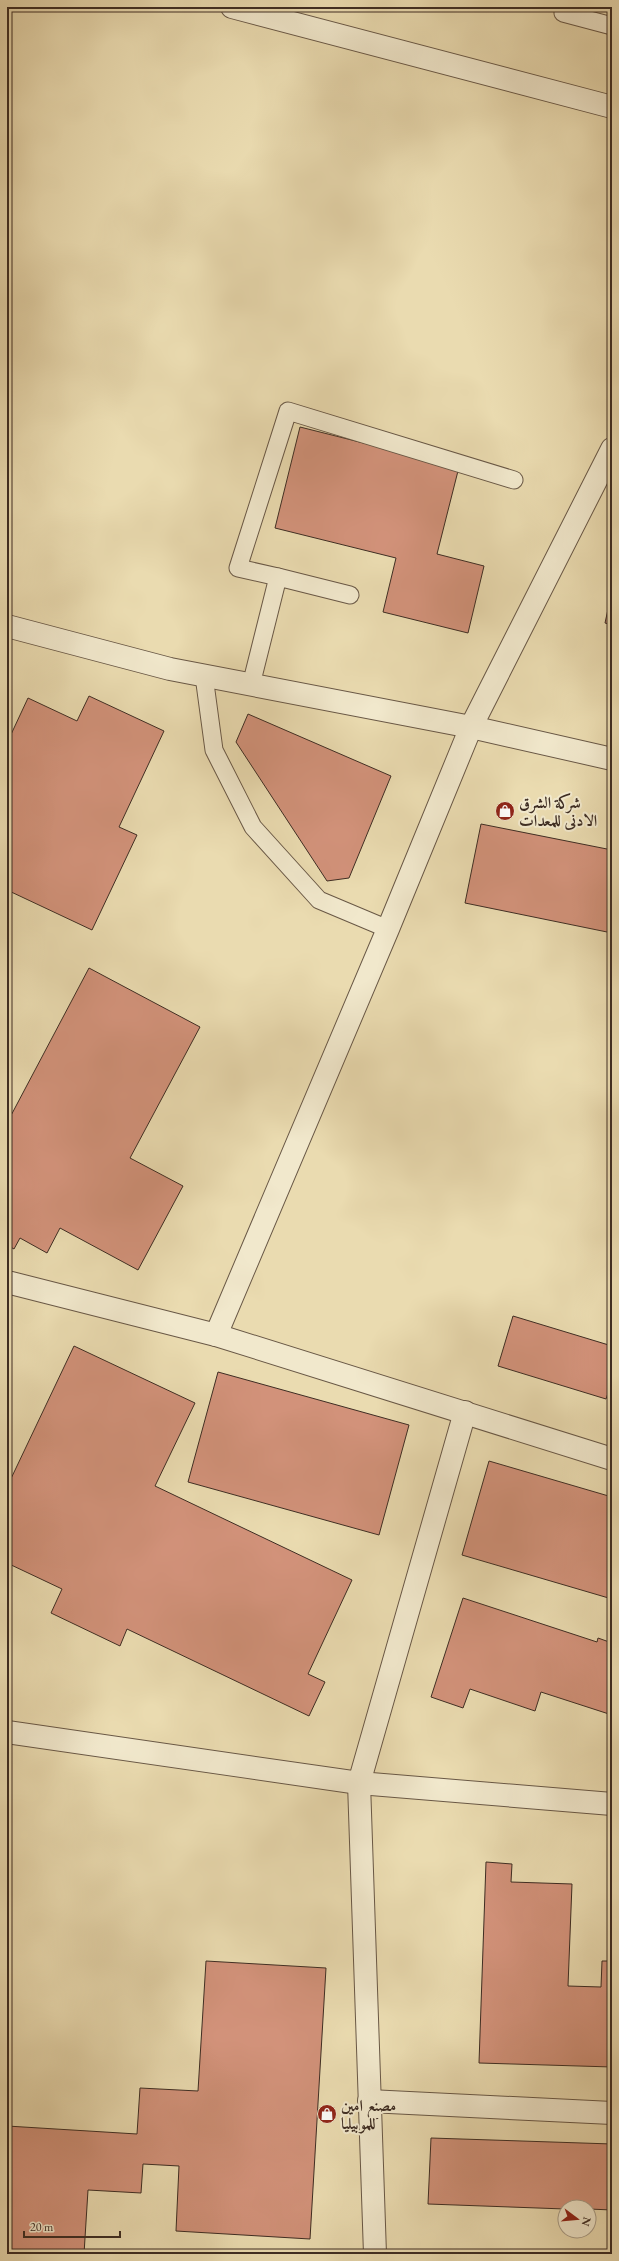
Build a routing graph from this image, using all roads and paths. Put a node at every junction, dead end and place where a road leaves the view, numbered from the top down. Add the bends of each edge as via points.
1 (232, 7) edge
2 (566, 7) edge
3 (612, 26) edge
4 (612, 106) edge
5 (612, 449) edge
6 (514, 480) dead end
7 (278, 577) junction
8 (350, 595) dead end
9 (7, 626) edge
10 (204, 676) junction
11 (251, 685) junction
12 (471, 728) junction
13 (612, 759) edge
14 (388, 929) junction
15 (7, 1282) edge
16 (216, 1335) junction
17 (465, 1412) junction
18 (612, 1459) edge
19 (7, 1732) edge
20 (360, 1783) junction
21 (612, 1804) edge
22 (369, 2101) junction
23 (612, 2113) edge
24 (375, 2254) edge

1 - 4 street
2 - 3 lane via 563,13
5 - 12 street
6 - 7 lane via 288,412 238,568
7 - 8 lane
7 - 11 lane
9 - 10 street via 170,670
10 - 11 street
10 - 14 lane via 214,750 253,826 319,900
11 - 12 street
12 - 13 street
12 - 14 street
14 - 16 street
15 - 16 street
16 - 17 street
17 - 18 street
17 - 20 street
19 - 20 street
20 - 21 street
20 - 22 street
22 - 23 street
22 - 24 street

